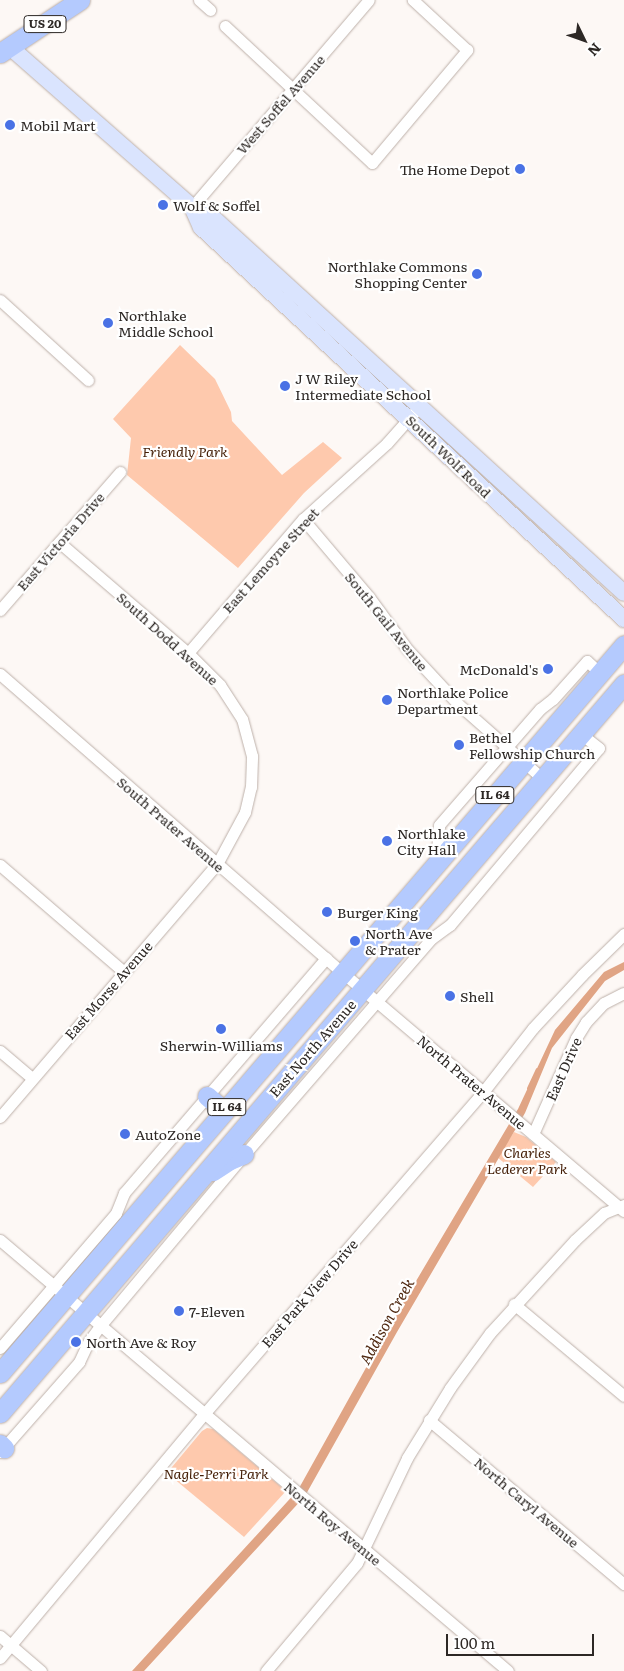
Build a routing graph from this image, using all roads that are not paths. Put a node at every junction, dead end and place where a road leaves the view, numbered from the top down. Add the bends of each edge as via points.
1 (80, 0) edge
2 (199, 0) edge
3 (369, 0) edge
4 (412, 0) edge
5 (210, 10) dead end
6 (225, 26) dead end
7 (5, 50) edge
8 (292, 90) junction
9 (192, 207) junction
10 (0, 300) edge
11 (88, 380) dead end
12 (414, 413) junction
13 (120, 472) dead end
14 (303, 519) junction
15 (60, 542) junction
16 (624, 593) edge
17 (0, 610) edge
18 (624, 619) edge
19 (624, 645) edge
20 (188, 652) junction
21 (593, 667) junction
22 (0, 674) edge
23 (624, 684) edge
24 (582, 734) junction
25 (507, 748) junction
26 (524, 762) junction
27 (543, 779) junction
28 (217, 864) junction
29 (436, 864) junction
30 (0, 865) edge
31 (624, 934) edge
32 (326, 958) junction
33 (124, 972) junction
34 (342, 973) junction
35 (624, 993) edge
36 (369, 996) junction
37 (0, 1050) edge
38 (32, 1078) junction
39 (483, 1092) junction
40 (207, 1096) junction
41 (224, 1111) junction
42 (0, 1117) edge
43 (533, 1134) junction
44 (244, 1154) junction
45 (198, 1181) junction
46 (622, 1207) edge
47 (0, 1240) edge
48 (59, 1292) junction
49 (514, 1304) junction
50 (85, 1314) junction
51 (100, 1326) junction
52 (0, 1348) edge
53 (0, 1373) edge
54 (624, 1396) edge
55 (0, 1413) edge
56 (204, 1414) junction
57 (430, 1420) junction
58 (1, 1448) edge
59 (364, 1549) junction
60 (624, 1584) edge
61 (0, 1636) edge
62 (11, 1646) junction
63 (0, 1658) edge
64 (271, 1669) edge
65 (41, 1671) edge
66 (508, 1671) edge

1 - 7 main road, US 20
2 - 5 street
3 - 8 street, West Soffel Avenue
4 - 8 street via 467,50 372,163
6 - 8 street
7 - 9 main road, South Wolf Road
8 - 9 street, West Soffel Avenue
9 - 12 main road, South Wolf Road via 211,216
10 - 11 street
12 - 14 street, East Lemoyne Street via 387,443
12 - 16 main road, South Wolf Road
12 - 18 main road, South Wolf Road via 556,558
13 - 15 street, East Victoria Drive
14 - 20 street, East Lemoyne Street
14 - 25 street, South Gail Avenue via 369,597 408,650 457,703
15 - 17 street, East Victoria Drive
15 - 20 street, South Dodd Avenue
19 - 21 main road, East North Avenue / IL 64
20 - 28 street, South Dodd Avenue via 220,685 242,718 252,756 251,786 245,812
21 - 25 street via 540,709
21 - 26 main road, East North Avenue / IL 64
22 - 28 street, South Prater Avenue
23 - 24 main road, East North Avenue / IL 64
24 - 27 main road, East North Avenue / IL 64
24 - 36 street, East North Avenue via 599,748 450,925
25 - 26 street, South Gail Avenue
25 - 29 street via 439,825
26 - 27 street, South Gail Avenue
26 - 29 main road, East North Avenue / IL 64
27 - 36 main road, East North Avenue / IL 64
28 - 32 street, South Prater Avenue
28 - 33 street, East Morse Avenue
29 - 34 main road, East North Avenue / IL 64
30 - 33 street
31 - 39 street, East Park View Drive via 533,1028
32 - 34 street, South Prater Avenue
32 - 40 street, East North Avenue
33 - 38 street, East Morse Avenue
34 - 36 street, North Prater Avenue
34 - 41 main road, East North Avenue / IL 64
35 - 43 street, East Drive via 604,1003 586,1022
36 - 39 street, North Prater Avenue
36 - 44 street, East North Avenue
36 - 45 main road, East North Avenue / IL 64
37 - 38 street
38 - 42 street, East Morse Avenue
39 - 43 street, North Prater Avenue
39 - 56 street, East Park View Drive
40 - 41 main road
40 - 48 street, East North Avenue via 124,1193 116,1213
41 - 48 main road, East North Avenue / IL 64
43 - 46 street, North Prater Avenue
44 - 45 main road
44 - 51 street, East North Avenue
45 - 50 main road, East North Avenue / IL 64
46 - 49 street via 604,1213
47 - 48 street, North Roy Avenue
48 - 50 street, North Roy Avenue
48 - 52 street, East North Avenue
48 - 53 main road, East North Avenue / IL 64
49 - 54 street
49 - 57 street via 470,1360
50 - 51 street, North Roy Avenue
50 - 55 main road, East North Avenue / IL 64
51 - 56 street, North Roy Avenue
51 - 58 street, East North Avenue via 79,1362
56 - 59 street, North Roy Avenue
56 - 62 street, East Park View Drive
57 - 59 street via 407,1458
57 - 60 street, North Caryl Avenue
59 - 64 street via 357,1563
59 - 66 street, North Roy Avenue
61 - 62 street
62 - 63 street, East Park View Drive
62 - 65 street

